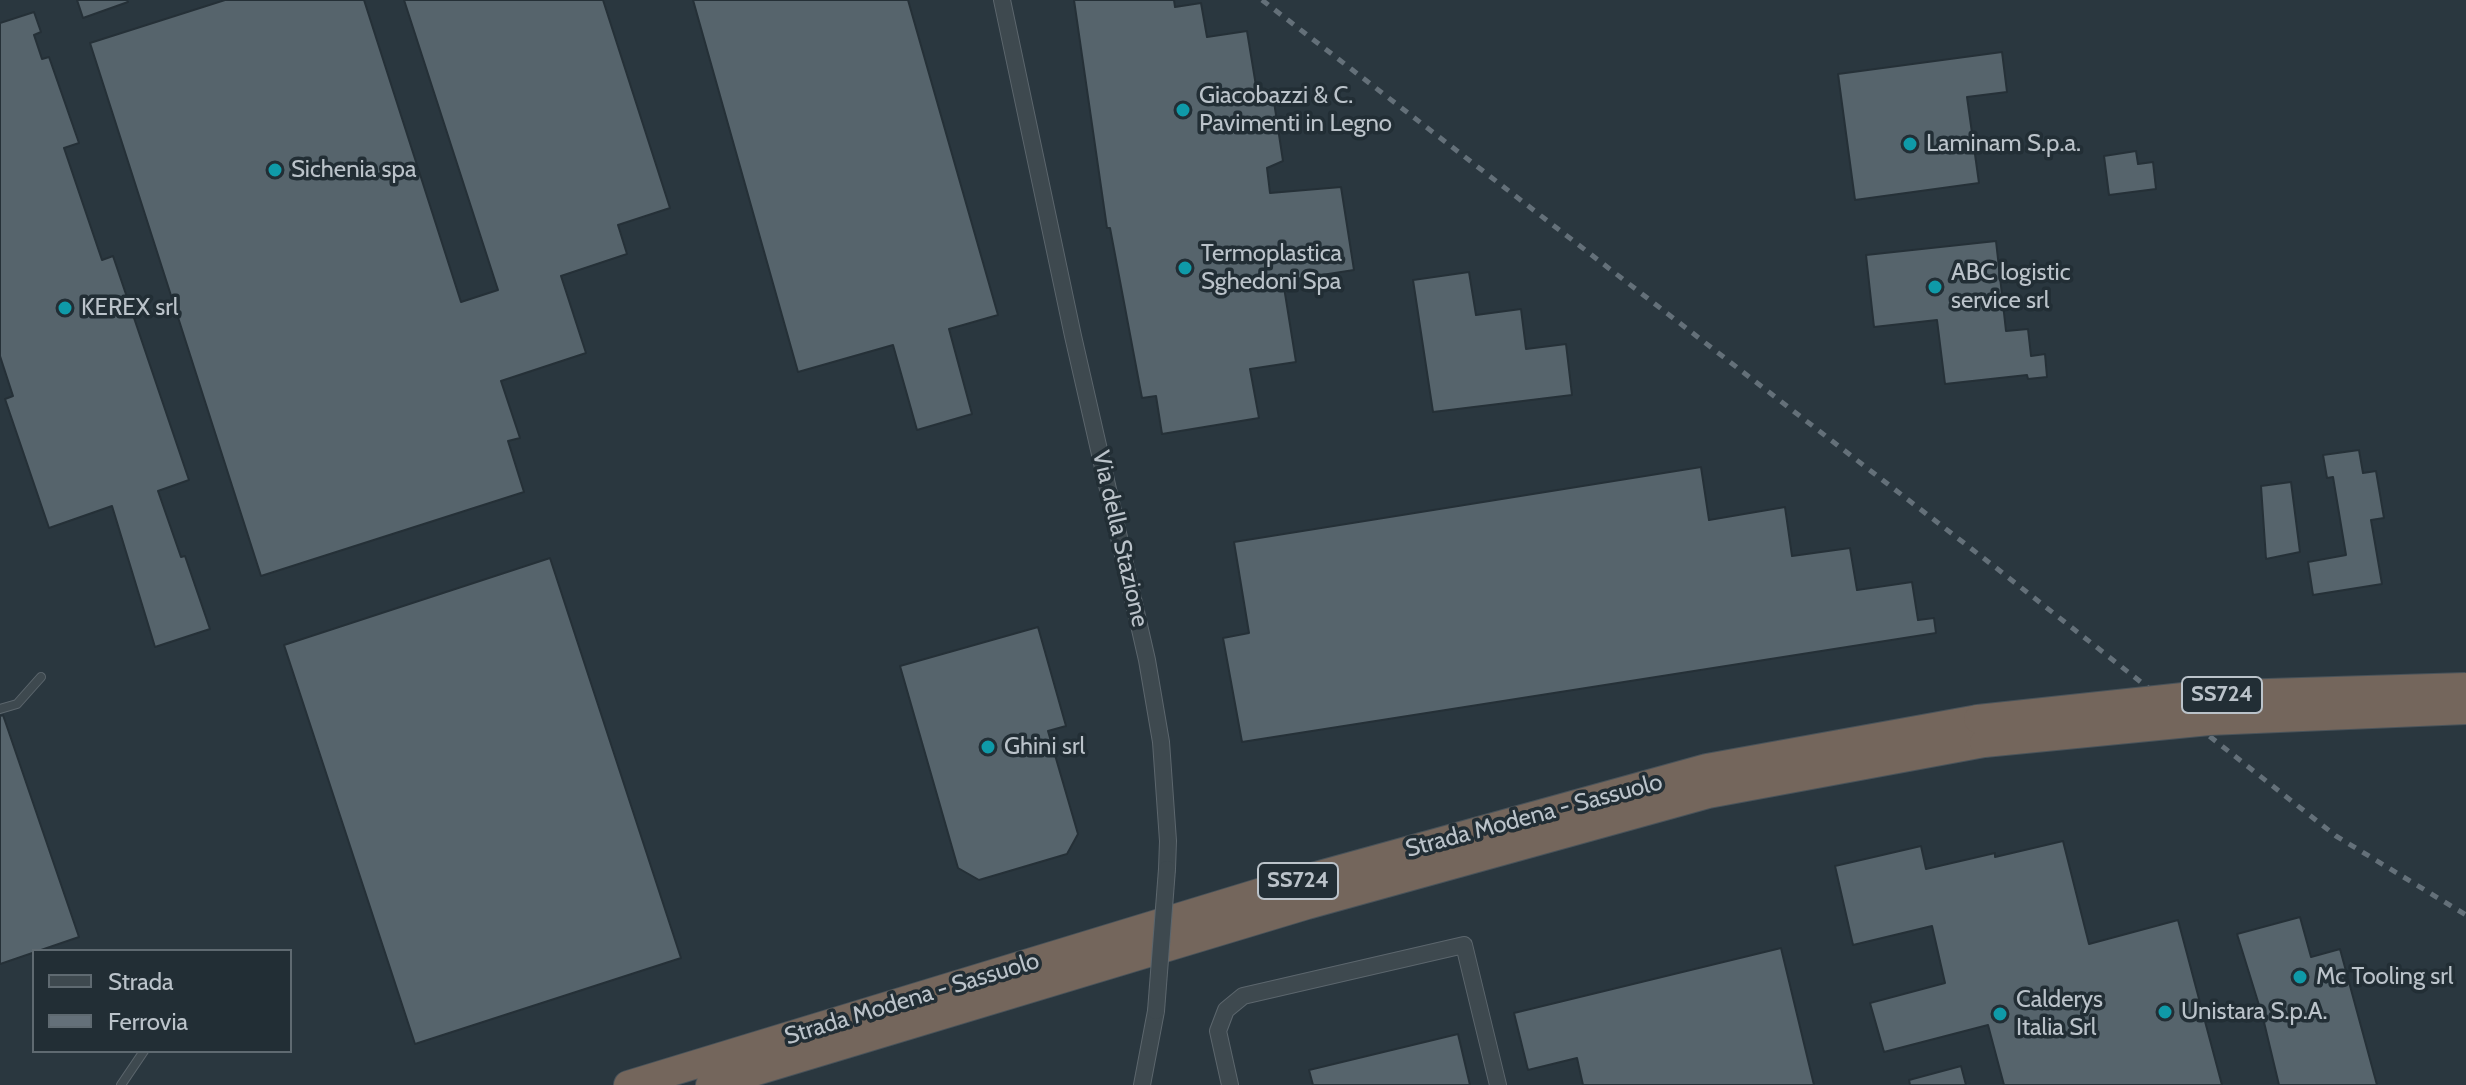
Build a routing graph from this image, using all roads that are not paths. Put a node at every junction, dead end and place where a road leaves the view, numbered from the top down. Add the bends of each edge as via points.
1 (1002, 0) edge
2 (41, 677) dead end
3 (2466, 687) edge
4 (0, 709) edge
5 (2466, 710) edge
6 (1981, 731) junction
7 (143, 1053) edge
8 (121, 1085) edge
9 (628, 1085) edge
10 (710, 1085) edge
11 (1142, 1085) edge
12 (1230, 1085) edge
13 (1498, 1085) edge

1 - 11 street, Via della Stazione, bridge via 1161,742 1167,869 1156,1011
2 - 4 lane via 17,704
3 - 6 highway, Strada Modena - Sassuolo / SS724, bridge via 2202,695
5 - 6 highway, Strada Modena - Sassuolo / SS724, bridge
6 - 9 highway, Strada Modena - Sassuolo / SS724 via 1707,768 1298,881
6 - 10 highway, Strada Modena - Sassuolo / SS724 via 1708,794 1307,905
7 - 8 lane
12 - 13 street via 1218,1031 1226,1010 1243,996 1464,945

